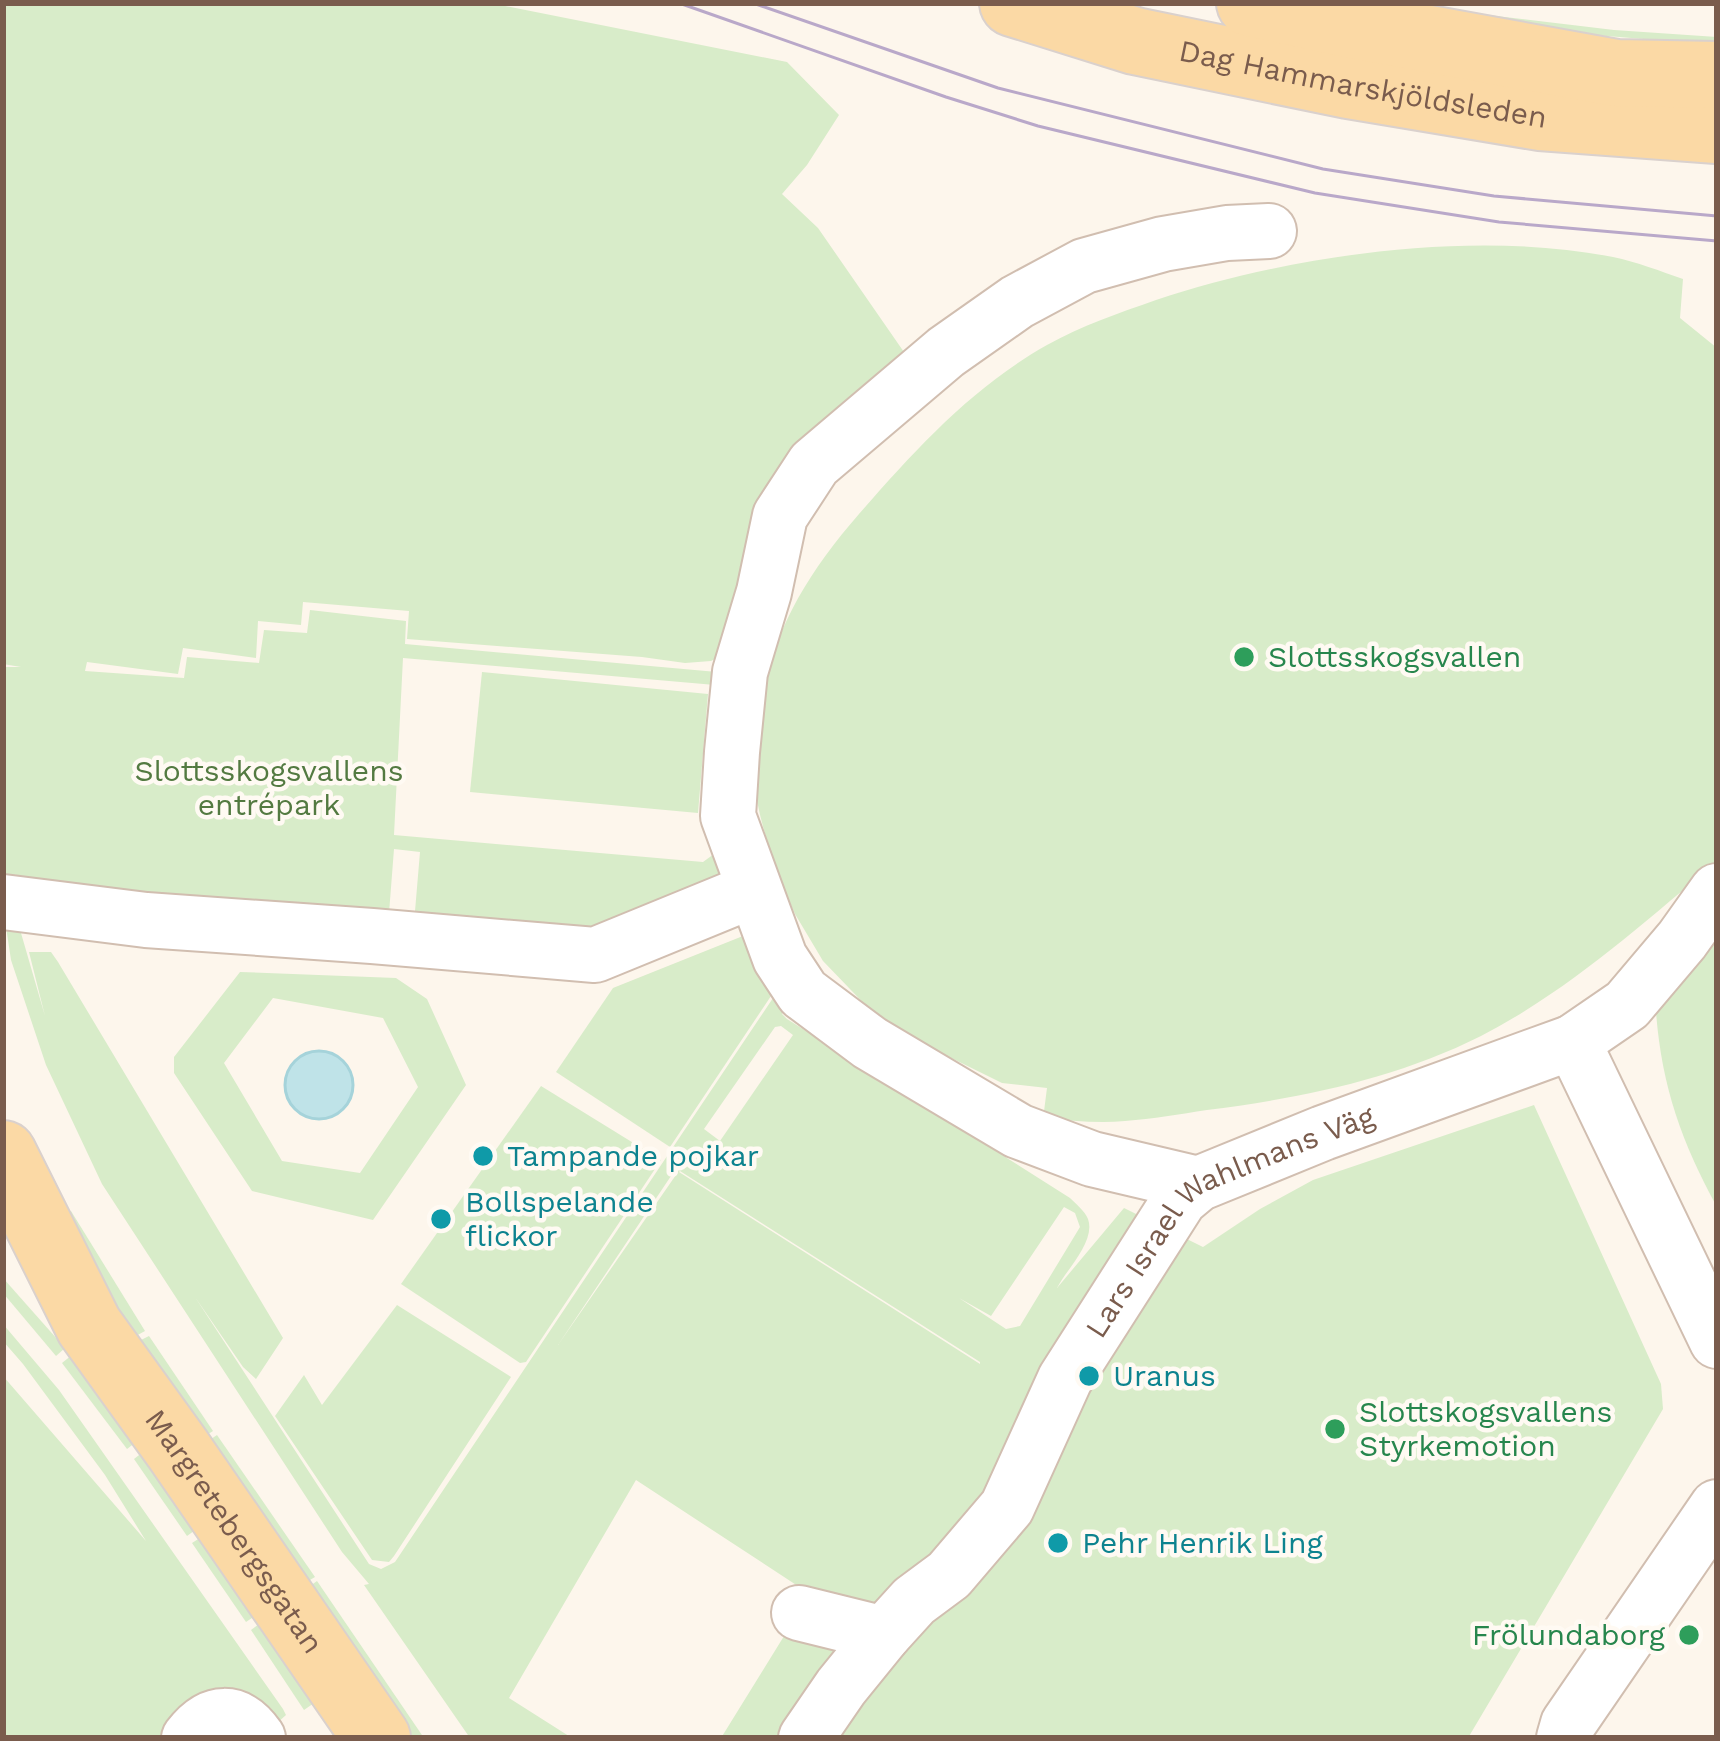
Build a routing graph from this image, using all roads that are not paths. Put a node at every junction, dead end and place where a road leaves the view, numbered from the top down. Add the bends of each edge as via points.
1 (1013, 3) edge
2 (1250, 3) edge
3 (1717, 75) edge
4 (1717, 130) edge
5 (1269, 231) dead end
6 (754, 890) junction
7 (1717, 891) edge
8 (3, 902) edge
9 (1574, 1042) junction
10 (3, 1154) edge
11 (1198, 1184) junction
12 (3, 1238) edge
13 (89, 1326) junction
14 (1717, 1341) edge
15 (1717, 1508) edge
16 (799, 1613) dead end
17 (884, 1634) junction
18 (189, 1738) edge
19 (258, 1738) edge
20 (377, 1738) edge
21 (806, 1738) edge
22 (1564, 1738) edge

1 - 4 main road, Dag Hammarskjöldsleden via 1135,41 1348,86 1540,117
2 - 3 main road, Dag Hammarskjöldsleden via 1616,73
5 - 6 lane via 1163,244 1084,266 946,352 814,464 780,516 740,673 728,816
6 - 8 lane via 595,955
6 - 11 lane via 803,993 870,1043 1018,1131
7 - 9 lane, Lars Israel Wahlmans Väg via 1627,1005
9 - 11 lane, Lars Israel Wahlmans Väg
9 - 14 lane
10 - 13 main road, Margretebergsgatan
11 - 17 lane, Lars Israel Wahlmans Väg via 1180,1198 1066,1378 1006,1507 949,1575
12 - 13 main road, Margretebergsgatan
13 - 20 main road, Margretebergsgatan
15 - 22 lane
16 - 17 lane
17 - 21 lane, Lars Israel Wahlmans Väg
18 - 19 lane via 223,1716 237,1717

